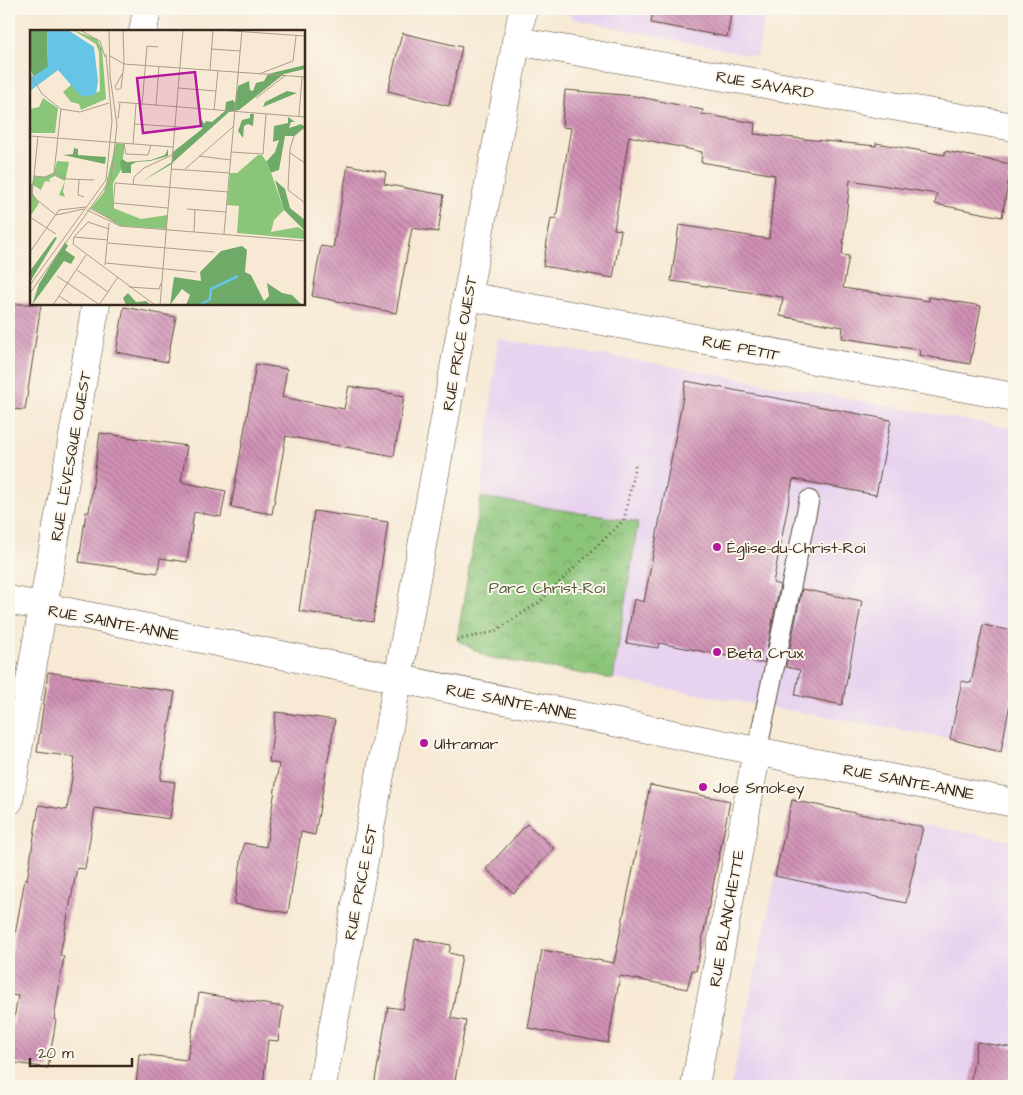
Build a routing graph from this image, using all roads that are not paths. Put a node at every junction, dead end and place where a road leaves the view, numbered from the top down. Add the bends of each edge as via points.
1 (147, 9) edge
2 (523, 9) edge
3 (143, 30) edge
4 (516, 41) junction
5 (1014, 128) edge
6 (467, 296) junction
7 (96, 305) edge
8 (1014, 397) edge
9 (809, 500) dead end
10 (9, 600) edge
11 (43, 607) junction
12 (398, 679) junction
13 (756, 751) junction
14 (9, 801) edge
15 (1014, 802) edge
16 (322, 1086) edge
17 (695, 1086) edge

1 - 3 street
2 - 4 street, RUE PRICE OUEST
4 - 5 street, RUE SAVARD
4 - 6 street, RUE PRICE OUEST
6 - 8 street, RUE PETIT
6 - 12 street, RUE PRICE OUEST
7 - 11 street, RUE LÉVESQUE OUEST
9 - 13 lane
10 - 11 street, RUE SAINTE-ANNE
11 - 12 street, RUE SAINTE-ANNE
11 - 14 street, RUE LÉVESQUE OUEST
12 - 13 street, RUE SAINTE-ANNE
12 - 16 street, RUE PRICE EST
13 - 15 street, RUE SAINTE-ANNE
13 - 17 street, RUE BLANCHETTE

